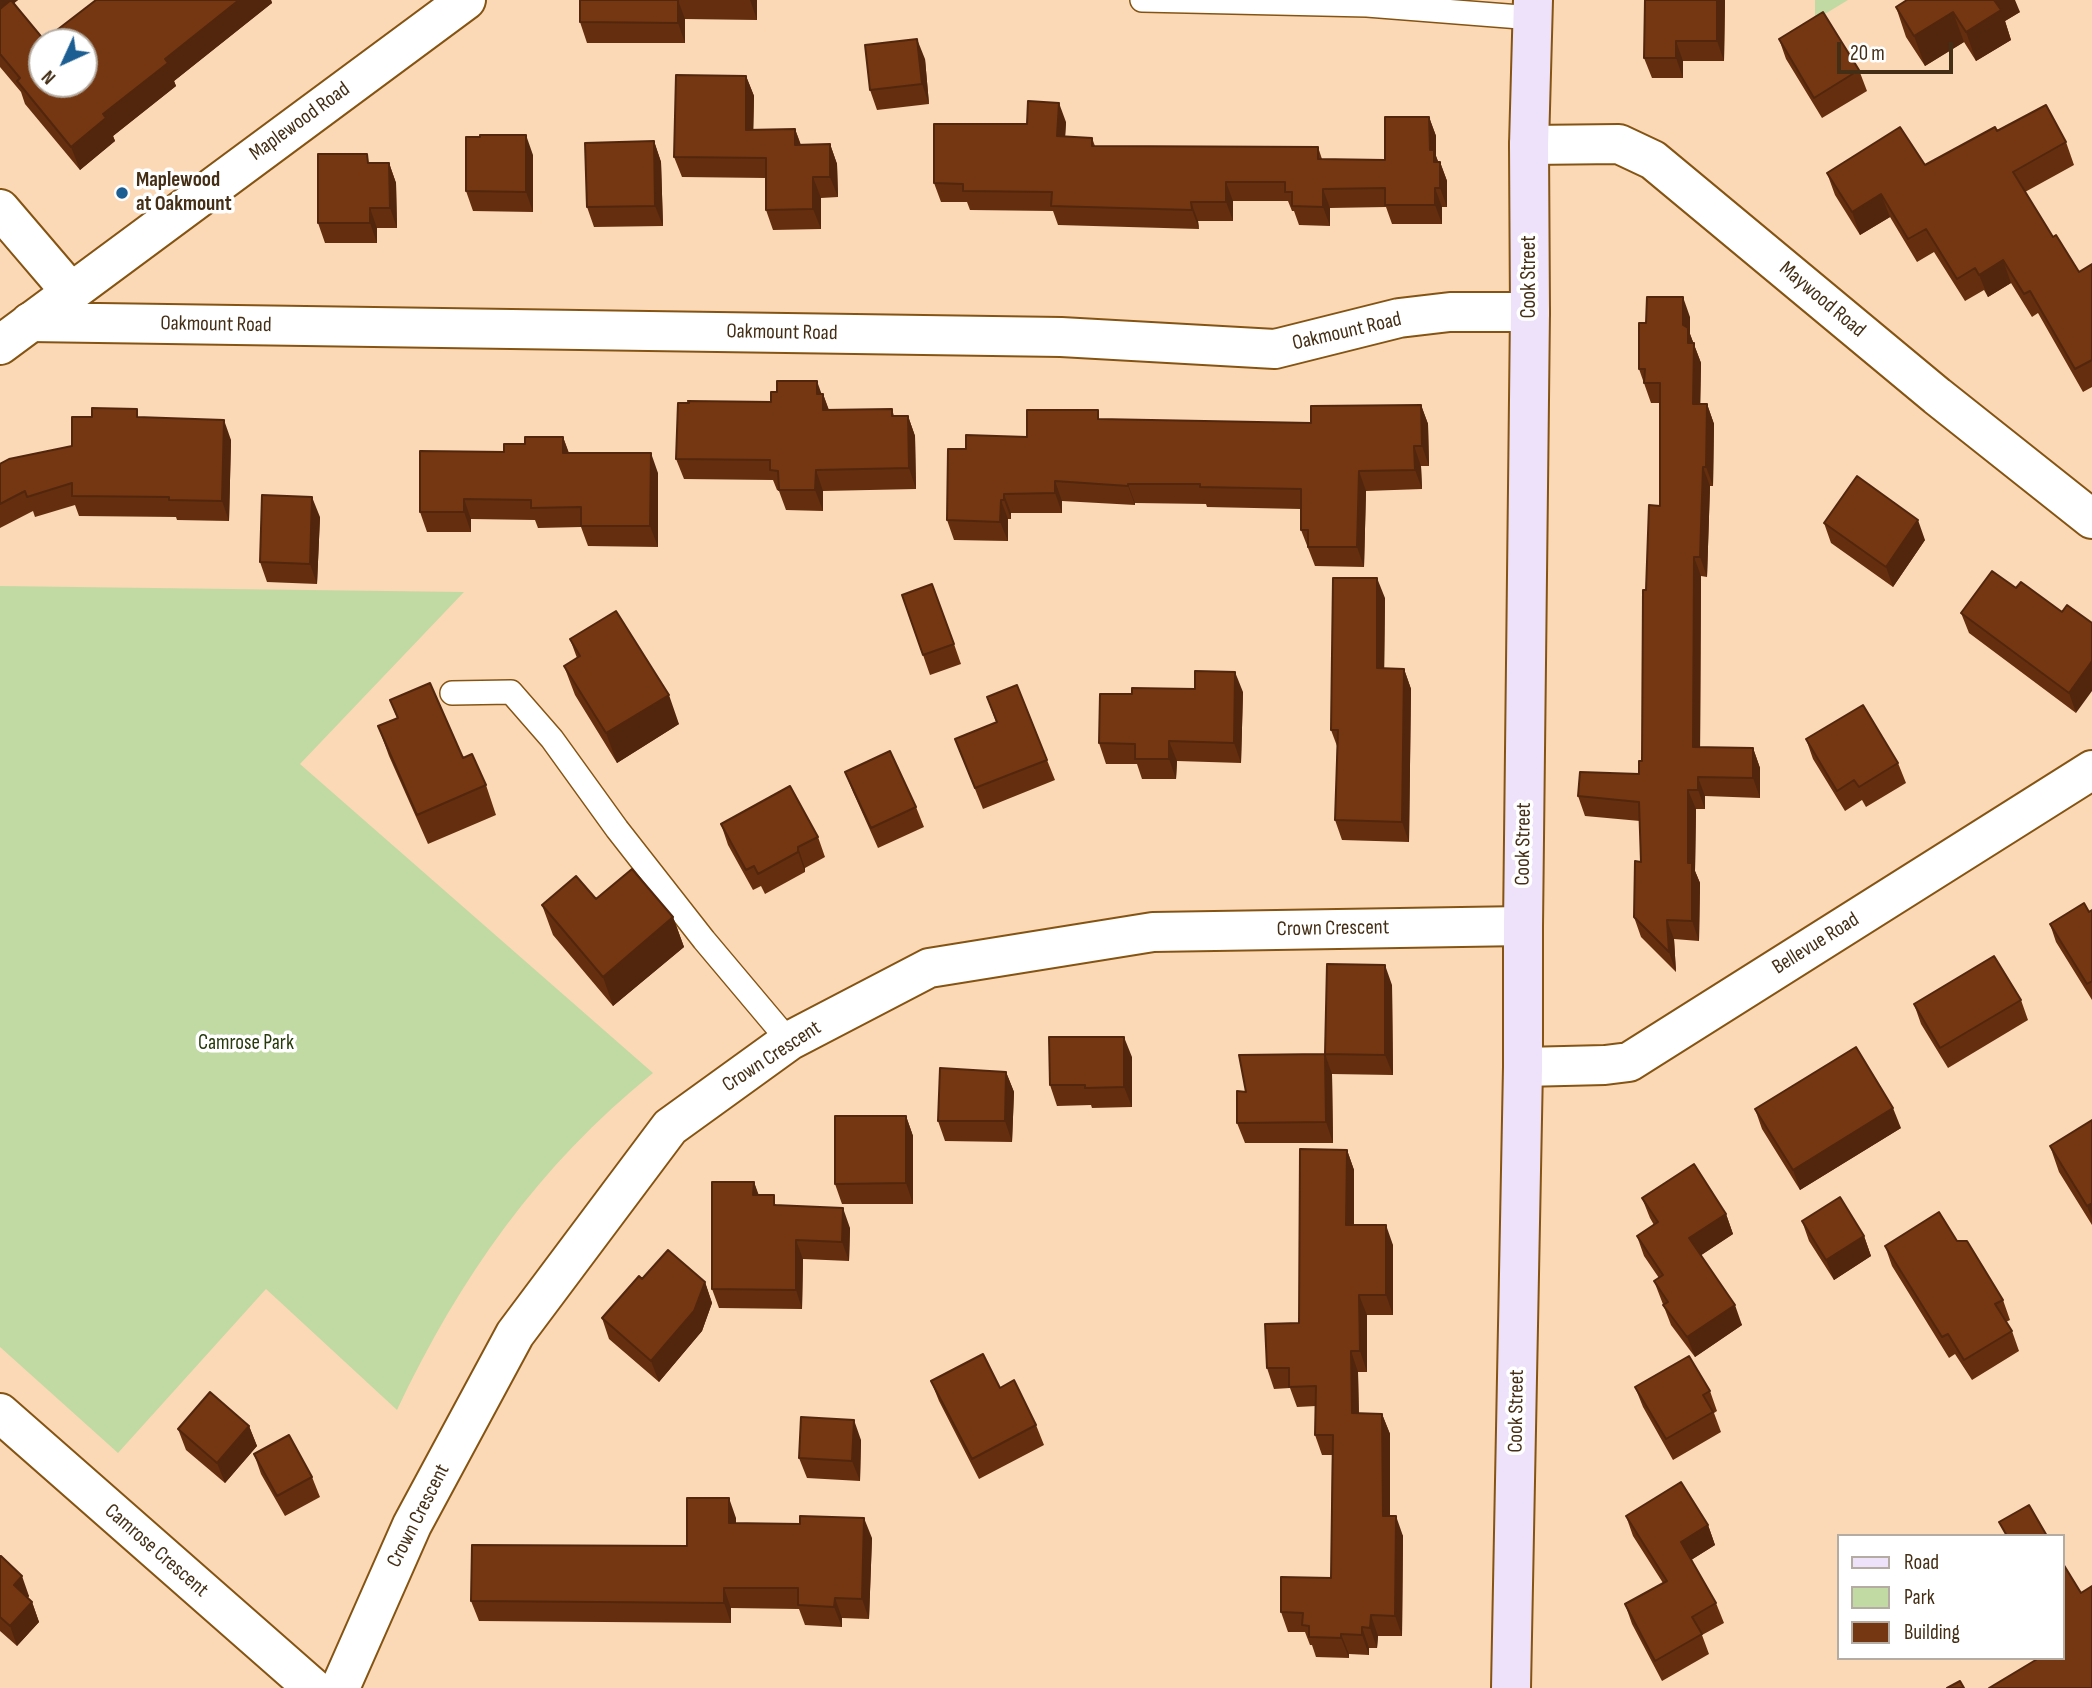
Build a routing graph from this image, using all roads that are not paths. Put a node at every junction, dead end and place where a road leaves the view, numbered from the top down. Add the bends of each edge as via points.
1 (466, 0) edge
2 (1142, 0) edge
3 (1533, 9) edge
4 (1529, 145) junction
5 (0, 209) edge
6 (71, 292) junction
7 (1530, 312) junction
8 (30, 322) junction
9 (0, 345) edge
10 (2092, 519) edge
11 (452, 693) dead end
12 (2092, 770) edge
13 (1523, 926) junction
14 (789, 1041) junction
15 (1524, 1067) junction
16 (0, 1413) edge
17 (313, 1688) edge
18 (340, 1688) edge
19 (1511, 1688) edge

1 - 6 street, Maplewood Road
2 - 3 lane
3 - 4 main road, Cook Street
4 - 7 main road, Cook Street
4 - 10 street, Maywood Road via 1619,144 1653,160
5 - 6 street
6 - 8 street, Maplewood Road
7 - 8 street, Oakmount Road via 1450,312 1399,318 1275,349 1047,336
7 - 13 main road, Cook Street
8 - 9 street, Maplewood Road
11 - 14 lane via 511,692 552,738 704,940
12 - 15 street, Bellevue Road via 1629,1062
13 - 14 street, Crown Crescent via 1153,932 929,968
13 - 15 main road, Cook Street
14 - 18 street, Crown Crescent via 670,1127 515,1334 412,1525
15 - 19 main road, Cook Street
16 - 17 street, Camrose Crescent

